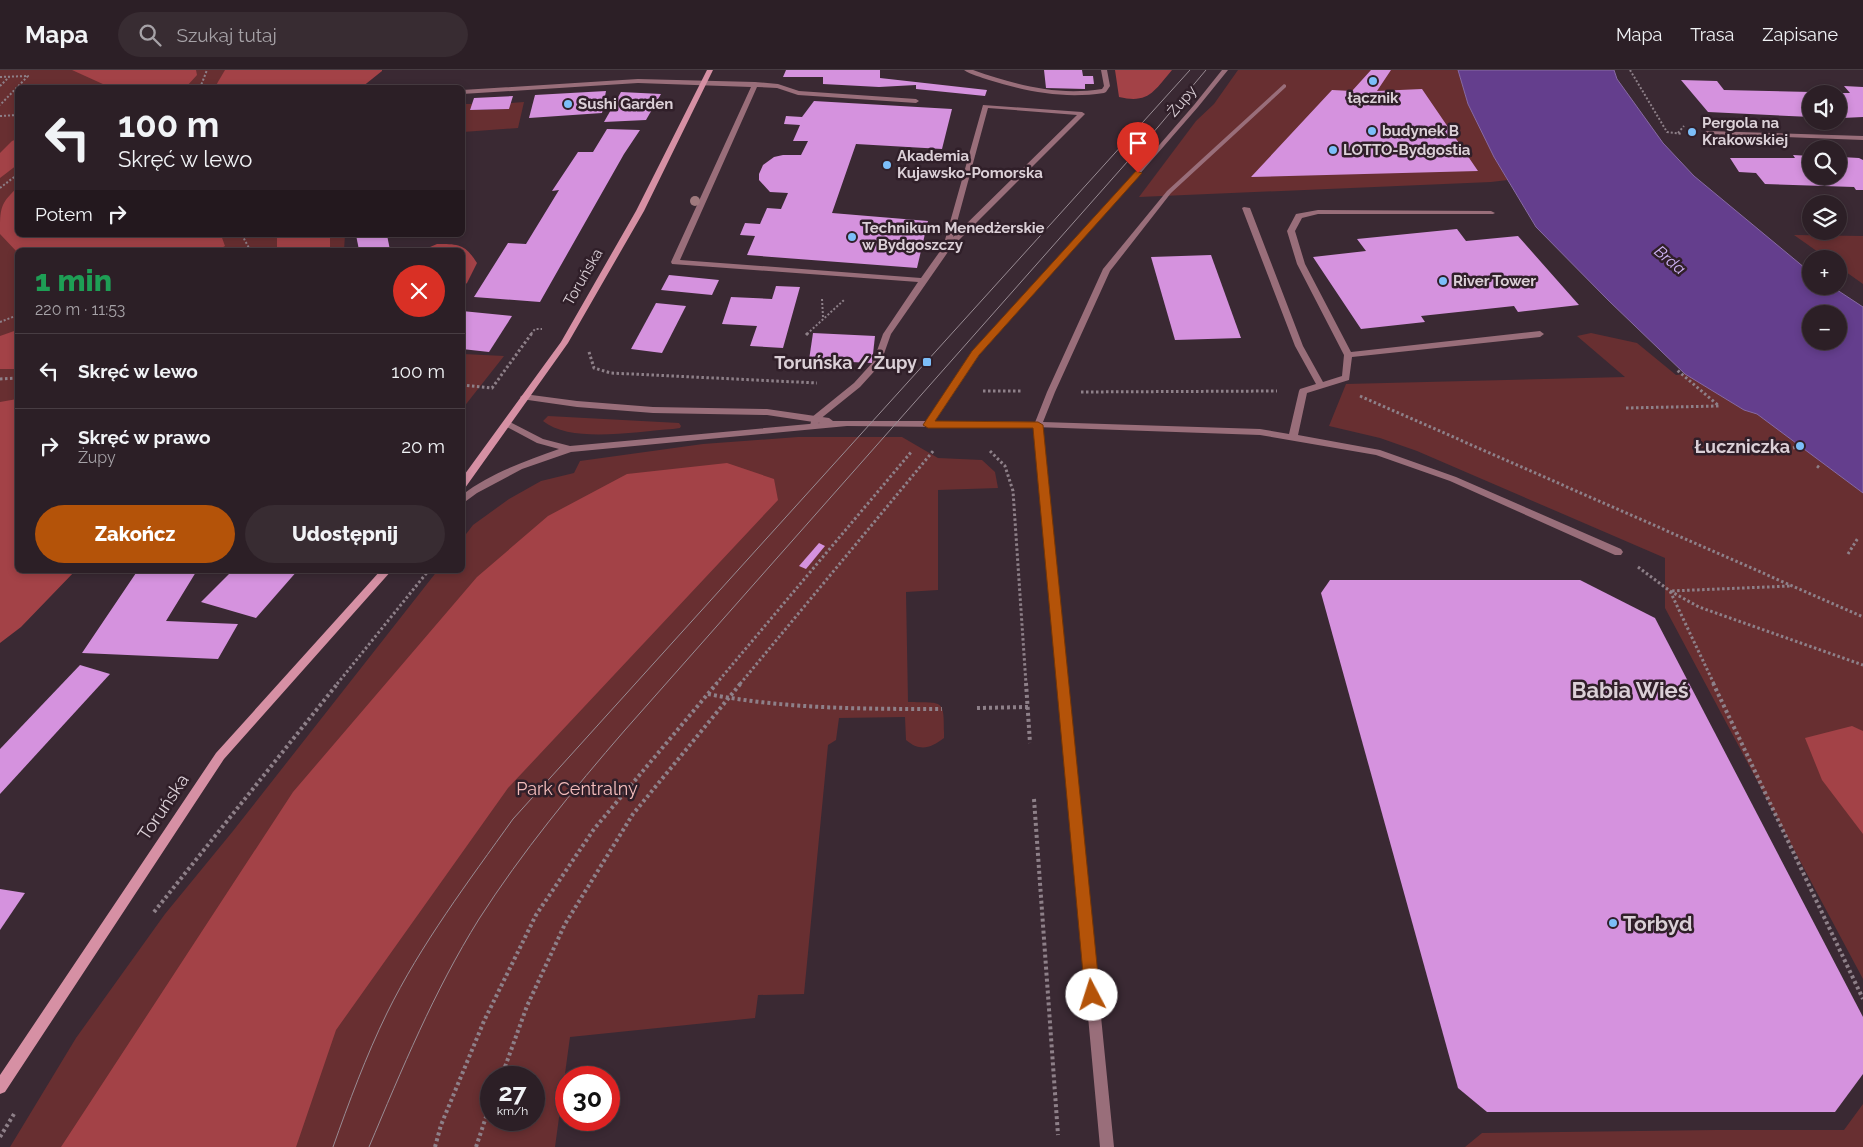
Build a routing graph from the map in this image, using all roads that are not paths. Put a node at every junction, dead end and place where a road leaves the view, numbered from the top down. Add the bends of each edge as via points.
1 (710, 70) edge
2 (967, 70) edge
3 (1104, 70) edge
4 (1225, 70) edge
5 (704, 83) junction
6 (754, 84) junction
7 (1284, 86) dead end
8 (465, 92) edge
9 (916, 101) dead end
10 (1706, 133) dead end
11 (1863, 138) edge
12 (1246, 208) dead end
13 (1491, 213) dead end
14 (947, 246) junction
15 (923, 280) junction
16 (1540, 334) dead end
17 (1348, 356) junction
18 (1321, 386) junction
19 (524, 397) junction
20 (815, 423) junction
21 (508, 424) junction
22 (928, 425) junction
23 (1038, 425) junction
24 (1293, 437) junction
25 (570, 449) junction
26 (465, 482) edge
27 (465, 498) edge
28 (1618, 552) road end
29 (384, 573) edge
30 (0, 1087) edge
31 (1107, 1147) edge

1 - 5 street, Toruńska
2 - 3 street via 1016,88 1044,94 1087,95 1104,92 1107,86
4 - 22 street, Żupy via 1115,199 976,353
5 - 6 street
5 - 8 street via 638,81
5 - 19 street, Toruńska via 640,211 571,331
6 - 9 street via 798,92
6 - 15 street via 675,262
7 - 23 street via 1169,192 1106,271
10 - 11 street
12 - 18 street via 1299,346
13 - 17 street via 1318,212 1299,216 1291,231 1301,264
14 - 14 street via 985,106 1082,114 1039,156
14 - 15 street
15 - 20 street via 887,334 878,363
16 - 17 street
17 - 18 street via 1346,378
18 - 24 street via 1303,391
19 - 20 street via 653,410 767,412
19 - 21 street, Toruńska
20 - 22 street
20 - 25 street
21 - 25 street via 540,441
21 - 26 street, Toruńska
22 - 23 street
23 - 24 street via 1252,432
23 - 31 street
24 - 28 street via 1377,452 1412,463
25 - 27 street via 519,467
29 - 30 street, Toruńska via 220,756

